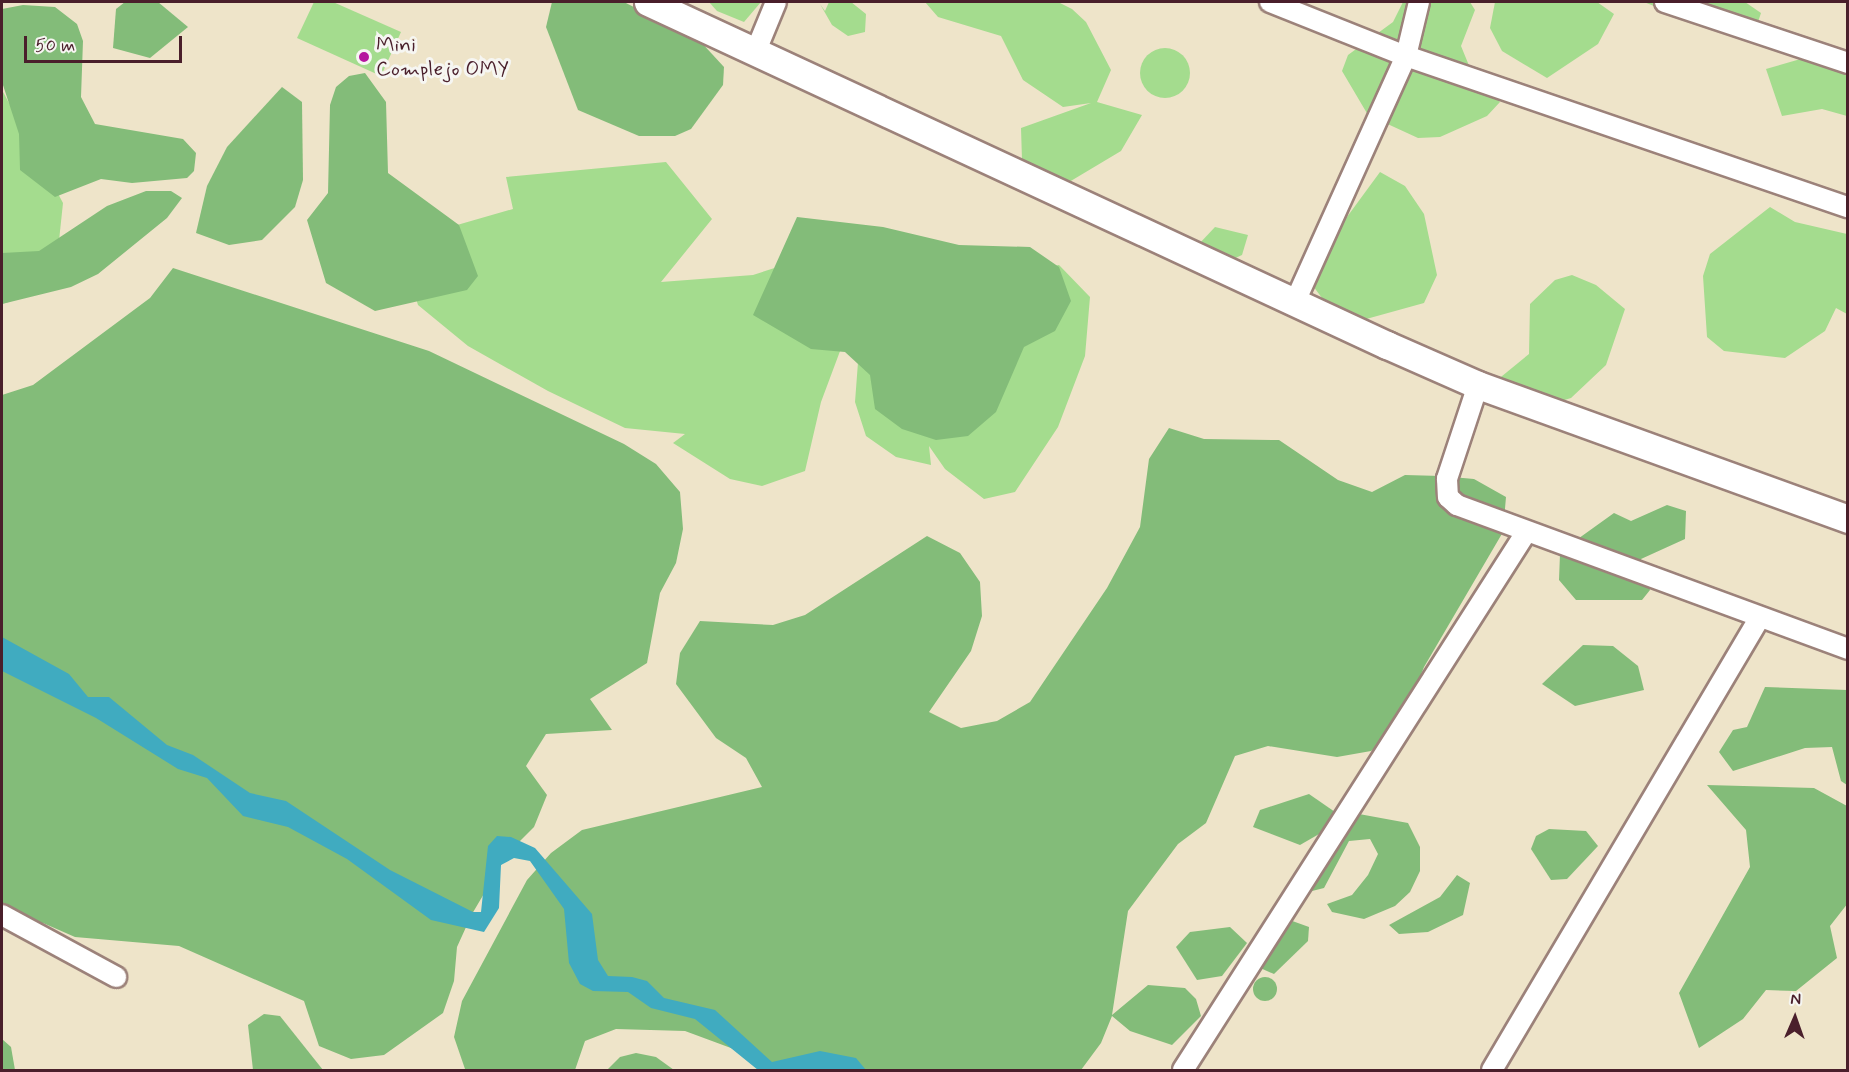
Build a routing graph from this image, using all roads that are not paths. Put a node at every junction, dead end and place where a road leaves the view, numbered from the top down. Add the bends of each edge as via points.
1 (648, 2) edge
2 (776, 2) edge
3 (1270, 2) edge
4 (1419, 2) edge
5 (1665, 2) edge
6 (755, 53) junction
7 (1406, 57) junction
8 (1848, 63) edge
9 (1848, 207) edge
10 (1294, 304) junction
11 (1478, 385) junction
12 (1848, 519) edge
13 (1525, 534) junction
14 (1760, 617) junction
15 (1848, 649) edge
16 (2, 915) edge
17 (116, 977) dead end
18 (1183, 1071) edge
19 (1492, 1071) edge

1 - 6 main road
2 - 6 street
3 - 7 street
4 - 7 street
5 - 8 street
6 - 10 main road
7 - 9 street
7 - 10 street
10 - 11 main road
11 - 12 main road
11 - 13 street via 1445,488 1457,505
13 - 14 street
13 - 18 street
14 - 15 street
14 - 19 street
16 - 17 street

